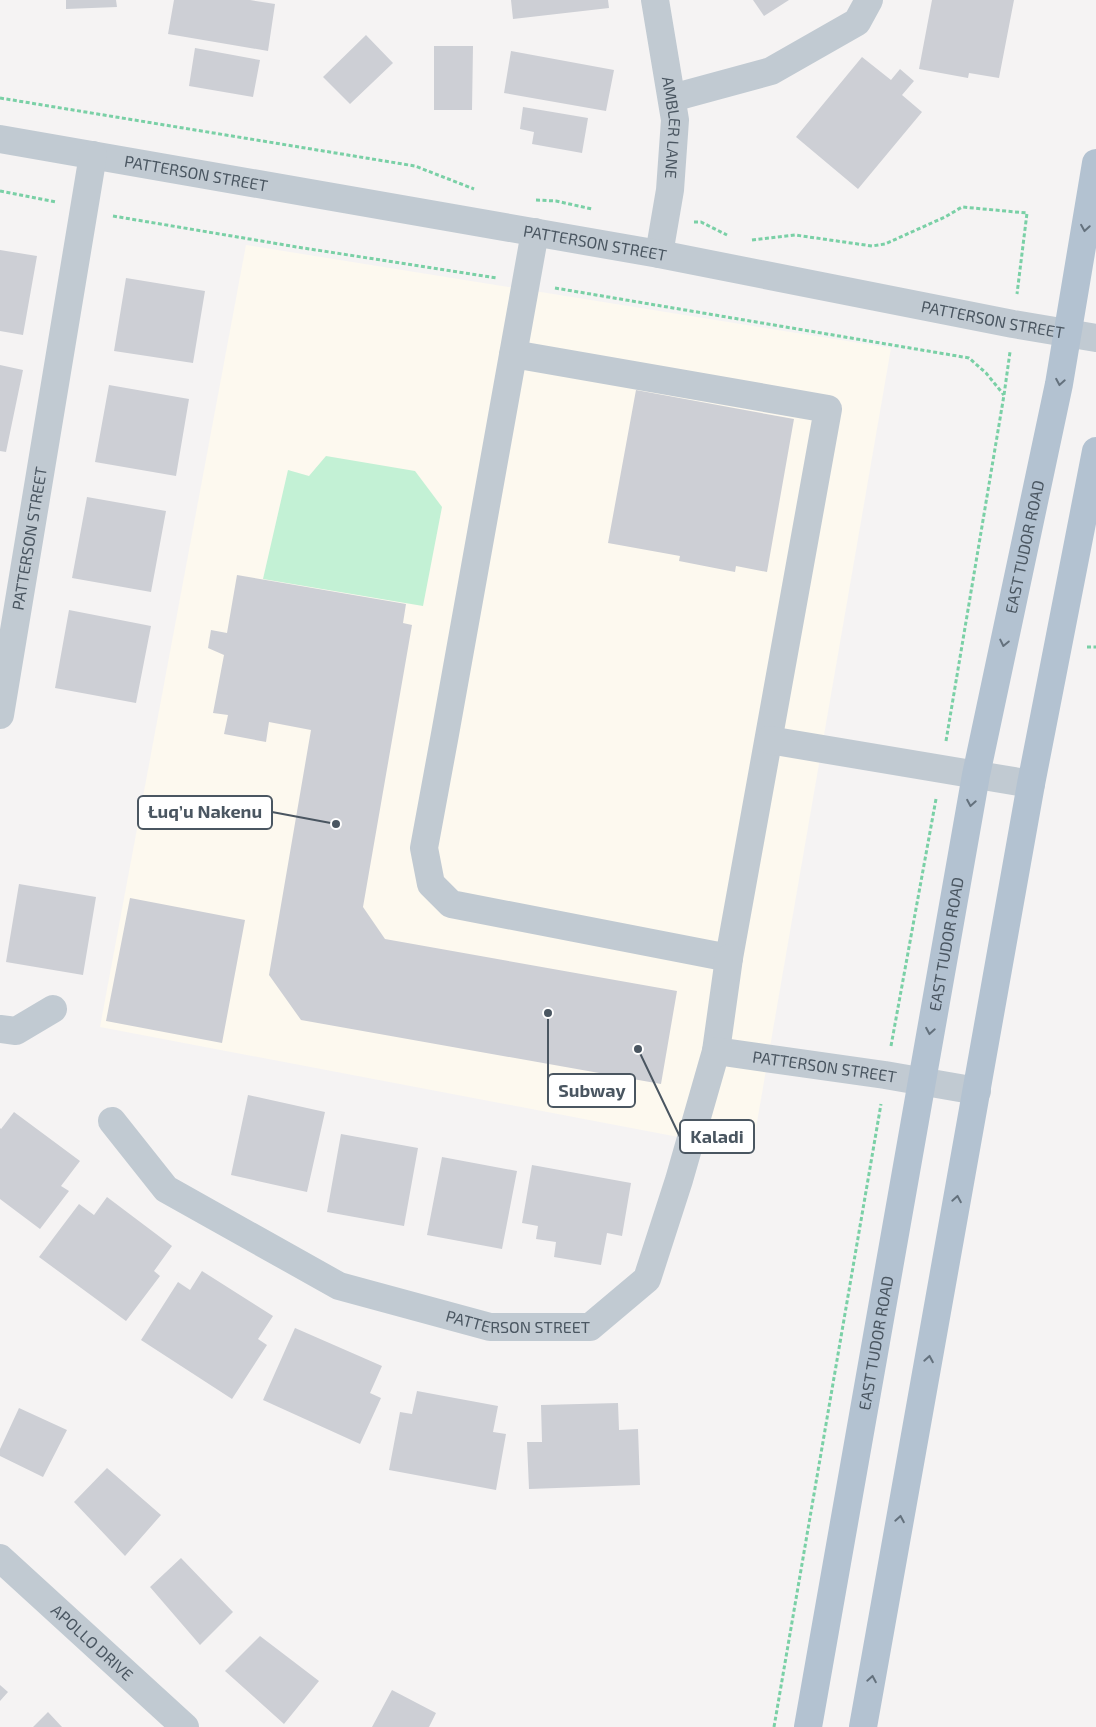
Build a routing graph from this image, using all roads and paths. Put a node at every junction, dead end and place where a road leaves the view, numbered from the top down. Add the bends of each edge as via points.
1 (655, 0) edge
2 (869, 0) edge
3 (0, 98) edge
4 (672, 98) junction
5 (0, 139) edge
6 (93, 155) junction
7 (1096, 163) edge
8 (478, 191) dead end
9 (526, 200) dead end
10 (594, 210) dead end
11 (1027, 213) dead end
12 (664, 220) junction
13 (535, 232) junction
14 (732, 238) dead end
15 (749, 241) dead end
16 (659, 254) junction
17 (1068, 334) junction
18 (1096, 338) edge
19 (513, 354) junction
20 (986, 374) dead end
21 (1004, 395) dead end
22 (1096, 451) edge
23 (0, 716) edge
24 (769, 740) junction
25 (976, 775) junction
26 (1031, 784) junction
27 (729, 958) junction
28 (53, 1009) dead end
29 (0, 1028) edge
30 (716, 1051) junction
31 (922, 1082) junction
32 (976, 1091) junction
33 (112, 1121) dead end
34 (0, 1558) edge
35 (185, 1727) edge
36 (808, 1727) edge
37 (863, 1727) edge

1 - 4 street, AMBLER LANE
2 - 4 street via 857,22 771,71
3 - 8 path via 415,166
4 - 12 street, AMBLER LANE via 675,120 670,190
5 - 6 street, PATTERSON STREET
6 - 13 street, PATTERSON STREET
6 - 23 street, PATTERSON STREET
7 -> 17 main road, EAST TUDOR ROAD
9 - 10 path via 556,201
11 - 15 path via 962,207 885,244 872,246 795,235
12 - 14 path via 700,222
12 - 16 street, AMBLER LANE
13 - 16 street, PATTERSON STREET
13 - 19 street
16 - 17 street, PATTERSON STREET
17 - 18 street, PATTERSON STREET
17 -> 25 main road, EAST TUDOR ROAD
19 - 24 street via 828,409
19 - 27 street via 424,848 431,884 451,904
20 - 21 path
22 - 26 main road
24 - 25 street
24 - 27 street
25 - 26 street
25 -> 31 main road, EAST TUDOR ROAD
26 - 32 main road
27 - 30 street
28 - 29 street via 16,1031
30 - 31 street, PATTERSON STREET
30 - 33 street, PATTERSON STREET via 647,1280 590,1326 490,1327 339,1286 166,1189
31 - 32 street, PATTERSON STREET
31 - 36 main road, EAST TUDOR ROAD
37 -> 32 main road
34 - 35 street, APOLLO DRIVE

